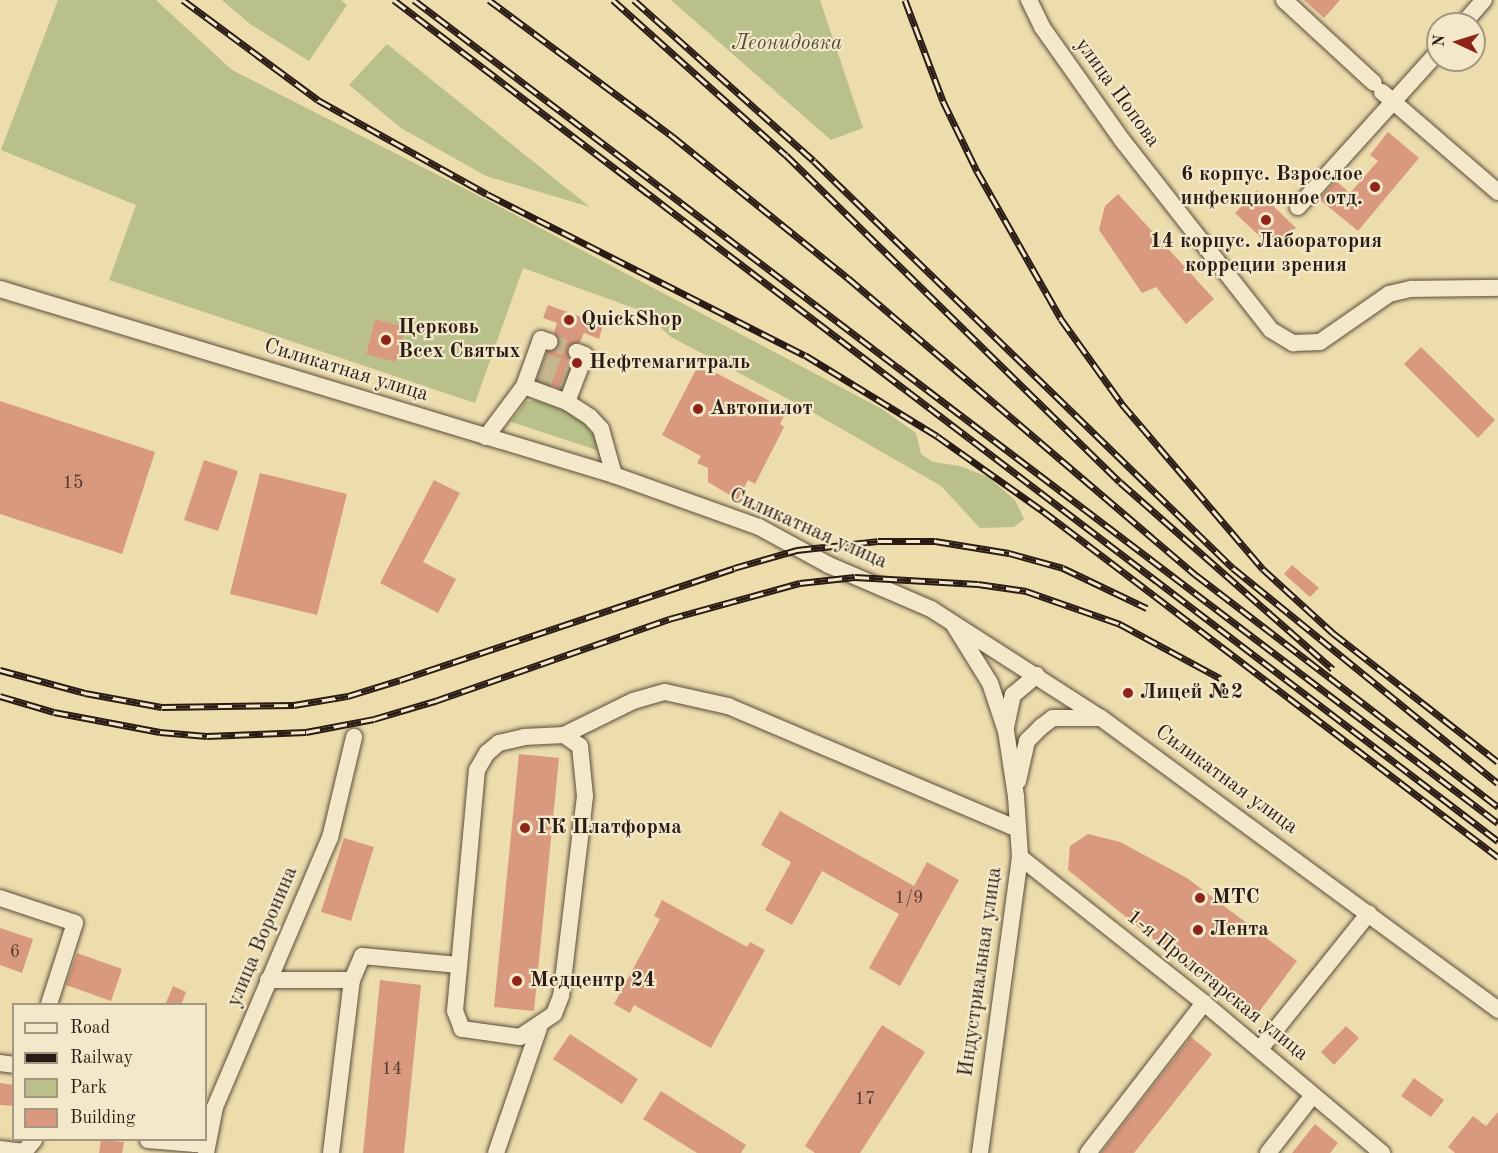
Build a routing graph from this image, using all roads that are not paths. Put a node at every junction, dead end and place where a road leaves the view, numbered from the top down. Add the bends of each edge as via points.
1 (1029, 0) edge
2 (1284, 0) edge
3 (1484, 0) edge
4 (1474, 12) edge
5 (1426, 61) edge
6 (1383, 92) junction
7 (1498, 192) edge
8 (1298, 207) dead end
9 (1498, 288) edge
10 (0, 289) edge
11 (550, 342) dead end
12 (577, 352) dead end
13 (534, 370) junction
14 (570, 384) junction
15 (486, 437) junction
16 (614, 476) junction
17 (950, 619) junction
18 (1037, 675) junction
19 (1101, 718) junction
20 (1006, 731) junction
21 (564, 735) junction
22 (354, 736) dead end
23 (1016, 796) junction
24 (1018, 830) junction
25 (1020, 857) junction
26 (0, 898) edge
27 (1369, 913) junction
28 (459, 965) junction
29 (268, 980) junction
30 (352, 980) junction
31 (50, 1003) edge
32 (1204, 1003) junction
33 (1498, 1010) edge
34 (538, 1028) junction
35 (1260, 1049) junction
36 (1313, 1095) junction
37 (210, 1106) edge
38 (155, 1141) edge
39 (29, 1148) edge
40 (0, 1149) edge
41 (207, 1149) edge
42 (331, 1153) edge
43 (496, 1153) edge
44 (980, 1153) edge
45 (1088, 1153) edge
46 (1268, 1153) edge
47 (1382, 1153) edge

1 - 9 street, улица Попова via 1042,27 1122,140 1271,330 1293,343 1320,342 1389,294 1411,289
2 - 6 street
3 - 4 street
5 - 6 street
6 - 7 street
6 - 8 street
10 - 15 street, Силикатная улица
11 - 13 street via 541,339
12 - 14 street via 585,355
13 - 14 street
13 - 15 street
14 - 16 street via 601,429
15 - 16 street, Силикатная улица
16 - 17 street, Силикатная улица via 759,527 797,550
17 - 18 street, Силикатная улица
17 - 20 street, Индустриальная улица via 990,683
18 - 19 street, Силикатная улица
18 - 20 street, Индустриальная улица via 1013,695
19 - 23 street, Индустриальная улица via 1053,718 1041,727 1027,741
19 - 27 street, Силикатная улица
20 - 23 street, Индустриальная улица
21 - 24 street via 633,701 665,692 728,706
21 - 28 street via 499,743 477,770
21 - 34 street via 580,746 585,796 561,996 554,1014
22 - 29 street, улица Воронина via 330,838
23 - 24 street, Индустриальная улица
24 - 25 street, Индустриальная улица
25 - 32 street, 1-я Пролетарская улица
25 - 44 street, Индустриальная улица
26 - 31 street via 75,923
27 - 33 street, Силикатная улица
27 - 35 street
28 - 30 street via 362,956
28 - 34 street via 455,1011 462,1029 520,1037
29 - 30 street
29 - 37 street, улица Воронина
30 - 42 street
32 - 35 street, 1-я Пролетарская улица
32 - 45 street
34 - 43 street
35 - 36 street, 1-я Пролетарская улица
36 - 46 street
36 - 47 street, 1-я Пролетарская улица
37 - 41 street, улица Воронина
38 - 41 street
39 - 40 street

